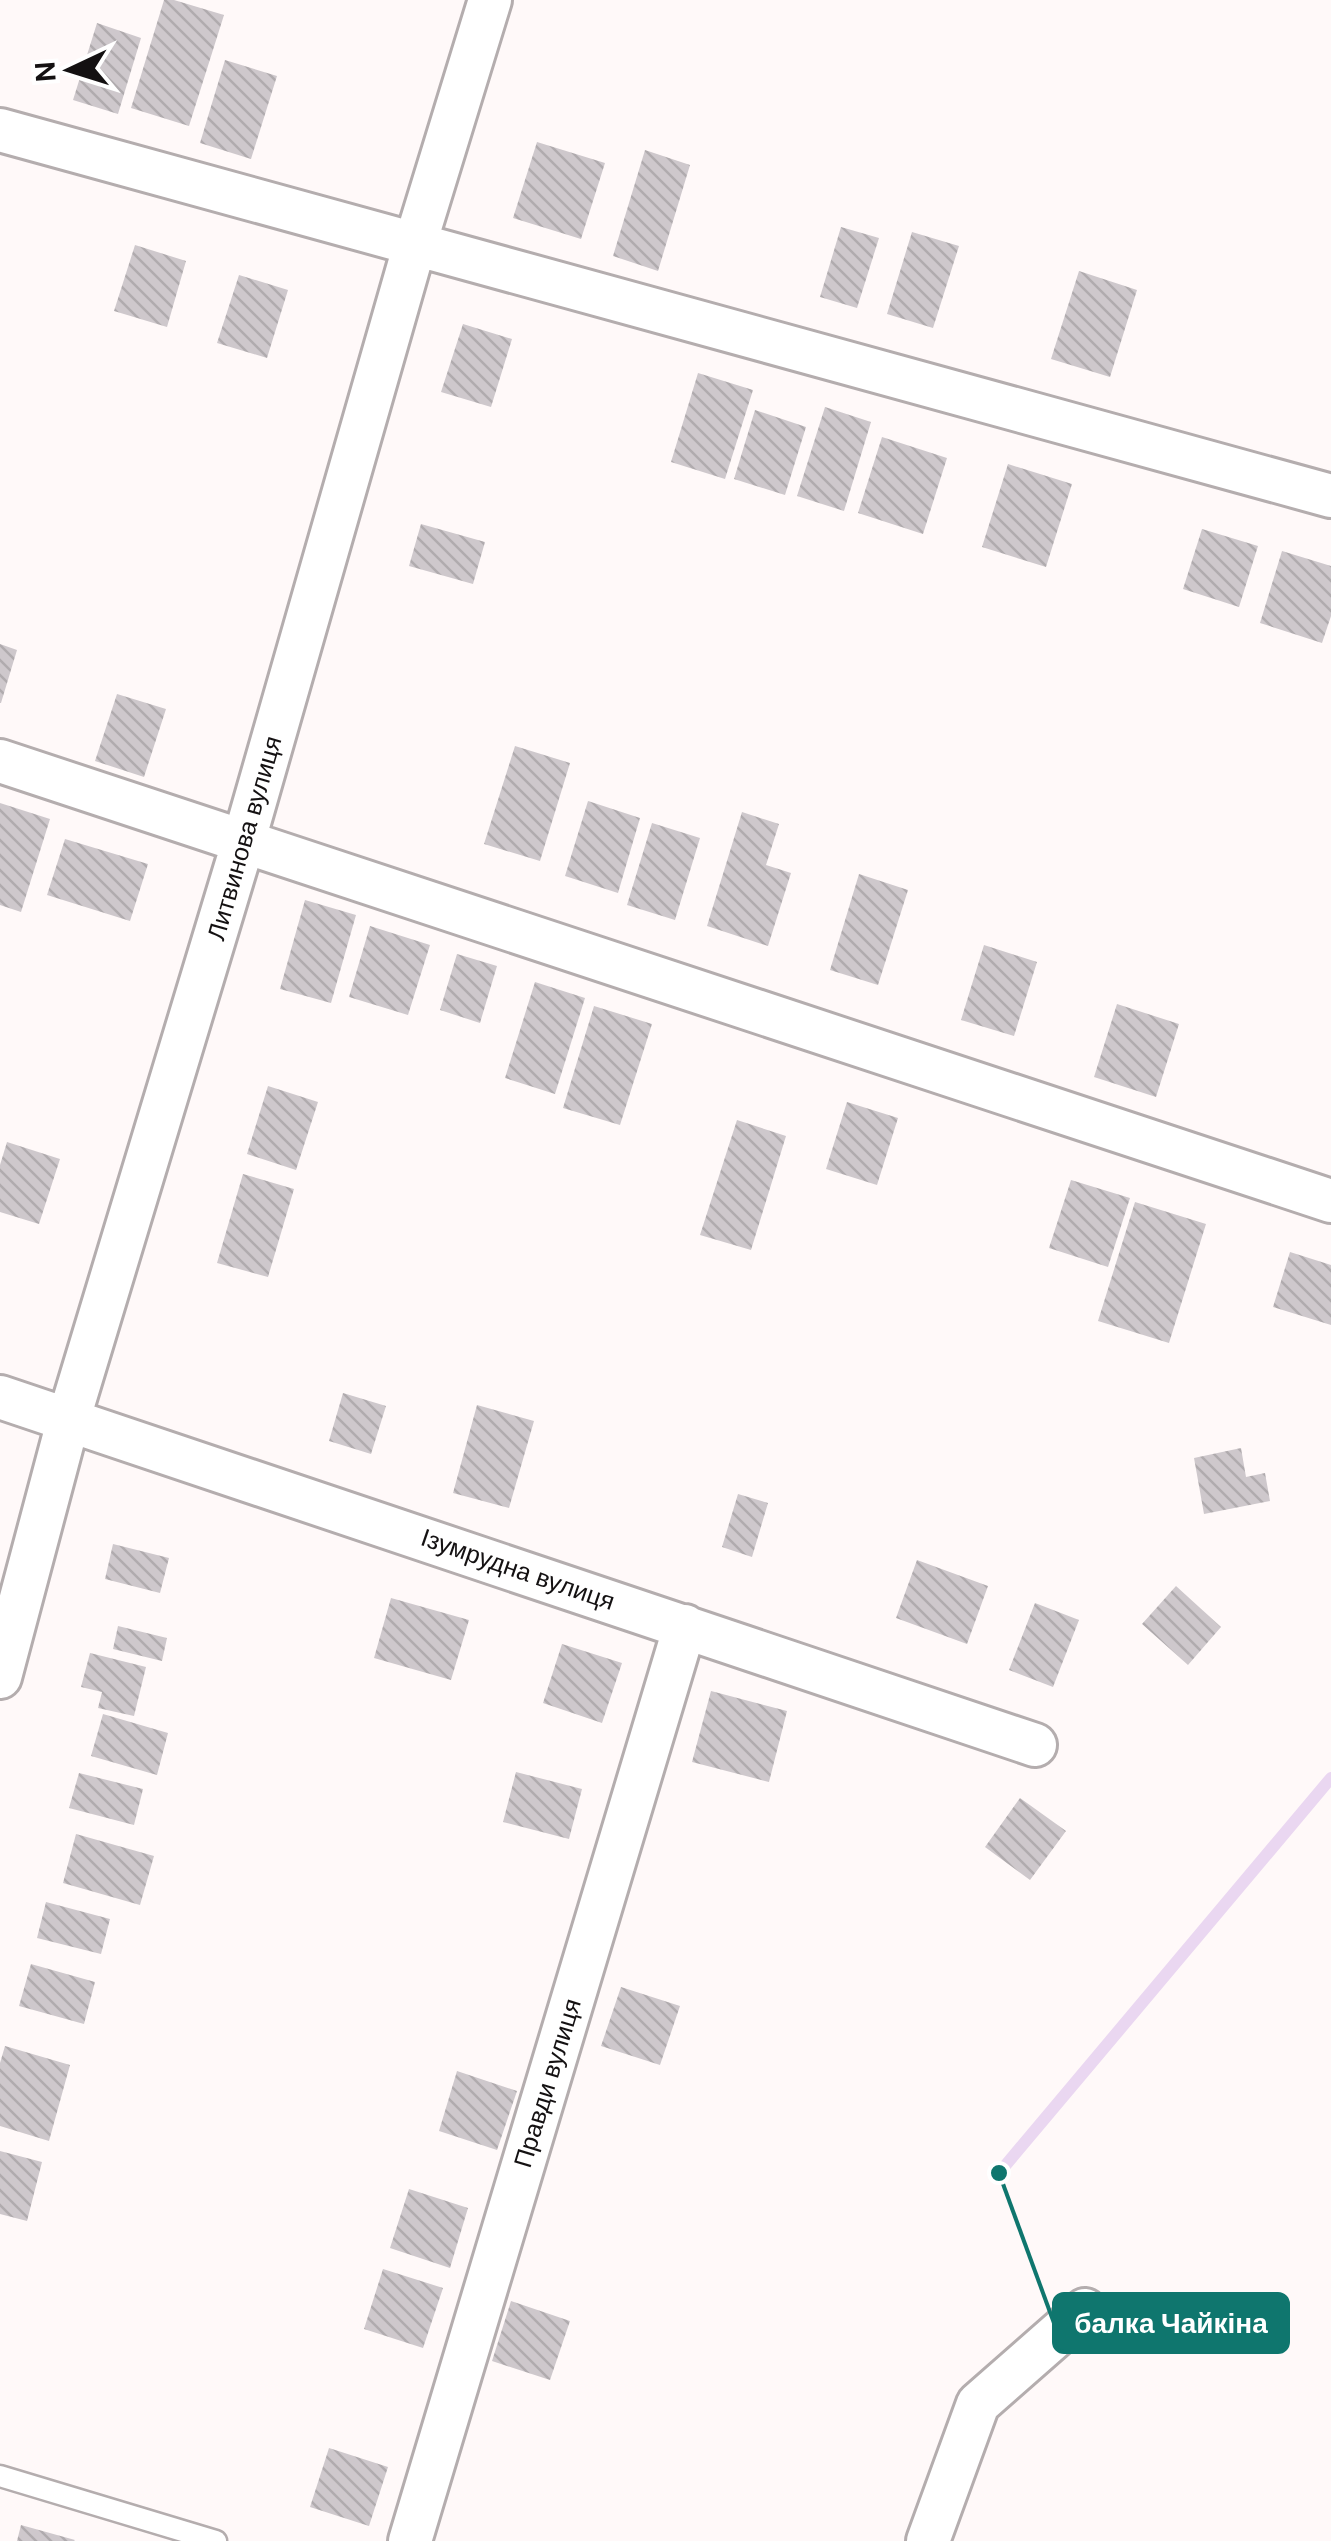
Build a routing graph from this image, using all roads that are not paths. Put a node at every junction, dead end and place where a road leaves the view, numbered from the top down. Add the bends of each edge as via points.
1 (490, 0) edge
2 (0, 130) edge
3 (415, 244) junction
4 (1331, 496) edge
5 (0, 761) edge
6 (244, 840) junction
7 (1331, 1200) edge
8 (0, 1397) edge
9 (69, 1418) junction
10 (686, 1626) junction
11 (0, 1678) edge
12 (1034, 1746) dead end
13 (1085, 2310) dead end
14 (0, 2476) edge
15 (216, 2541) edge
16 (410, 2541) edge
17 (928, 2541) edge

1 - 3 street, Литвинова вулиця
2 - 3 street
3 - 4 street
3 - 6 street, Литвинова вулиця
5 - 6 street
6 - 7 street
6 - 9 street, Литвинова вулиця
8 - 9 street, Ізумрудна вулиця
9 - 10 street, Ізумрудна вулиця
9 - 11 street, Литвинова вулиця
10 - 12 street, Ізумрудна вулиця
10 - 16 street, Правди вулиця
13 - 17 street via 978,2404
14 - 15 lane

